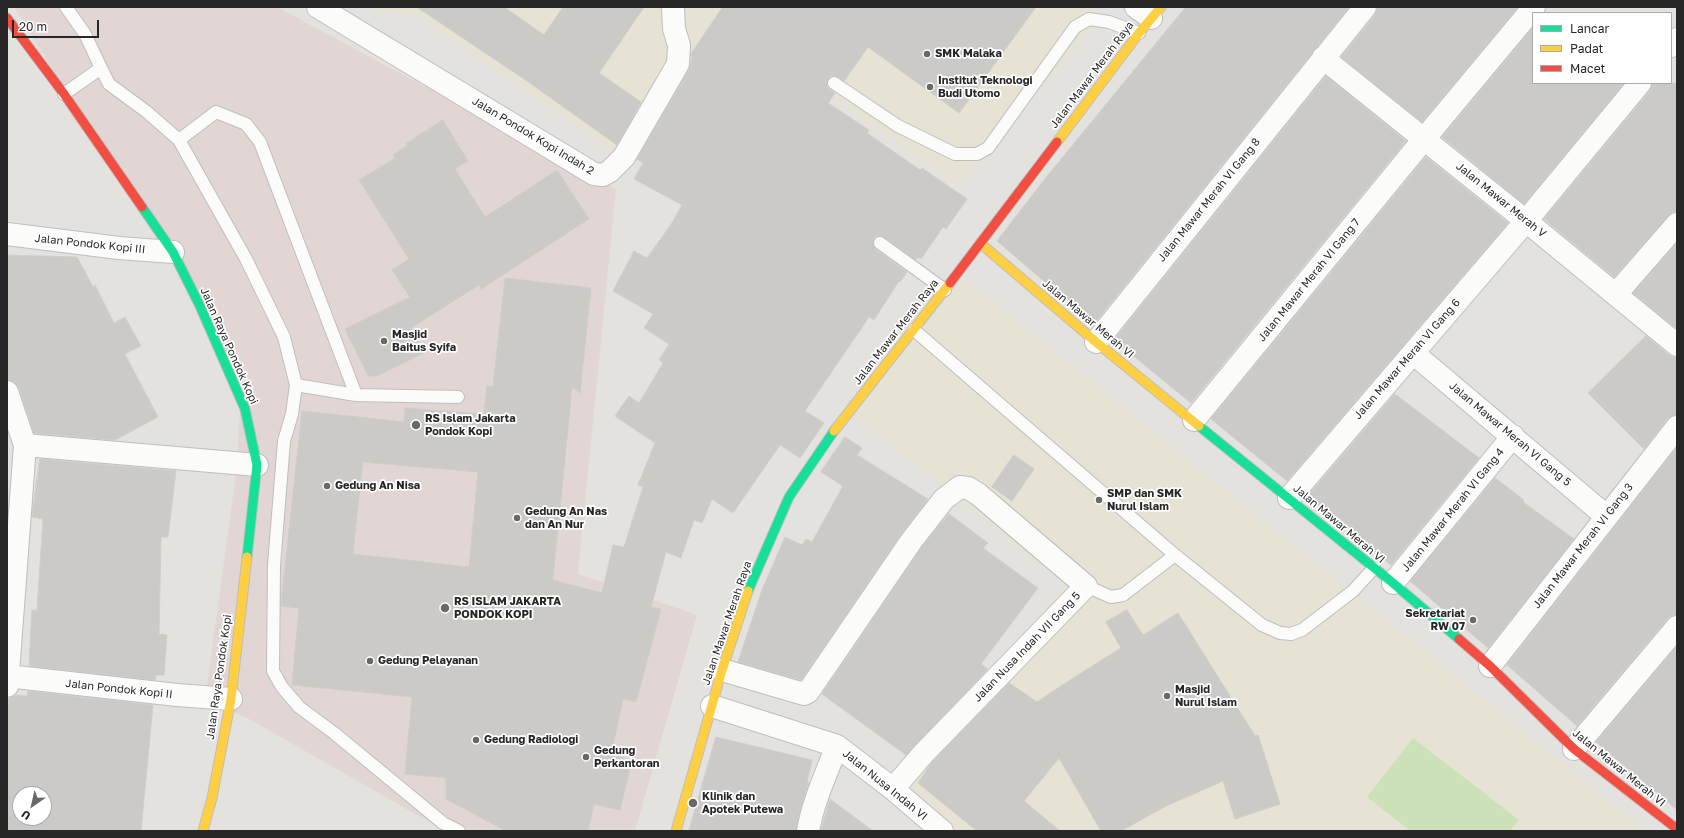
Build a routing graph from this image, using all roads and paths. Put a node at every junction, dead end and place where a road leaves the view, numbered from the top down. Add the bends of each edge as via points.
1 (66, 7) edge
2 (318, 7) edge
3 (673, 7) edge
4 (1365, 7) edge
5 (1534, 7) edge
6 (1147, 16) edge
7 (7, 18) edge
8 (1322, 58) junction
9 (101, 68) junction
10 (834, 83) dead end
11 (1639, 84) edge
12 (64, 94) junction
13 (1424, 139) junction
14 (179, 140) junction
15 (1526, 220) junction
16 (1677, 224) edge
17 (7, 234) edge
18 (880, 243) dead end
19 (980, 243) junction
20 (173, 252) junction
21 (945, 290) junction
22 (1616, 294) junction
23 (914, 330) junction
24 (1096, 342) junction
25 (1677, 345) edge
26 (1413, 353) junction
27 (296, 385) junction
28 (7, 392) edge
29 (356, 395) junction
30 (458, 397) dead end
31 (1194, 420) junction
32 (1677, 427) edge
33 (1513, 436) junction
34 (25, 445) junction
35 (257, 465) junction
36 (1289, 498) junction
37 (1606, 516) junction
38 (13, 529) edge
39 (1175, 556) junction
40 (1374, 568) junction
41 (1393, 583) junction
42 (1086, 586) junction
43 (1677, 627) edge
44 (1490, 666) junction
45 (722, 670) junction
46 (8, 679) edge
47 (231, 699) junction
48 (712, 706) junction
49 (837, 746) junction
50 (1574, 749) junction
51 (893, 789) junction
52 (1677, 830) edge
53 (203, 831) edge
54 (459, 831) edge
55 (676, 831) edge
56 (808, 831) edge
57 (942, 831) edge

1 - 9 lane via 85,34
2 - 3 street, Jalan Pondok Kopi Indah 2 via 594,174 603,175 624,157 678,64 679,45 674,29
4 - 8 street, Jalan Mawar Merah VI Gang 8
5 - 13 street, Jalan Mawar Merah VI Gang 7
6 - 10 lane via 1109,22 1089,19 1075,27 988,148 977,154 955,154 898,126
6 - 19 street, Jalan Mawar Merah Raya
7 - 12 street, Jalan Raya Pondok Kopi
8 - 13 street, Jalan Mawar Merah V
8 - 24 street, Jalan Mawar Merah VI Gang 8
9 - 12 lane
9 - 14 lane via 109,84
11 - 15 street, Jalan Mawar Merah VI Gang 6
12 - 20 street, Jalan Raya Pondok Kopi
13 - 15 street, Jalan Mawar Merah V
13 - 31 street, Jalan Mawar Merah VI Gang 7
14 - 27 lane via 246,260 284,336
14 - 29 lane via 216,112 246,124 260,142
15 - 22 street, Jalan Mawar Merah V
15 - 26 street, Jalan Mawar Merah VI Gang 6
16 - 22 street
17 - 20 street, Jalan Pondok Kopi III
18 - 21 lane
19 - 21 street, Jalan Mawar Merah Raya
19 - 24 street, Jalan Mawar Merah VI
20 - 35 street, Jalan Raya Pondok Kopi via 200,306 245,409
21 - 23 street, Jalan Mawar Merah Raya
22 - 25 street, Jalan Mawar Merah V
23 - 39 lane
23 - 45 street, Jalan Mawar Merah Raya via 843,418 789,496 750,585
24 - 31 street, Jalan Mawar Merah VI
26 - 33 street, Jalan Mawar Merah VI Gang 5
26 - 36 street, Jalan Mawar Merah VI Gang 6
27 - 29 lane
27 - 54 lane via 292,414 284,440 274,564 273,671 282,687 299,707 443,823
28 - 34 street
29 - 30 lane
31 - 36 street, Jalan Mawar Merah VI
32 - 37 street, Jalan Mawar Merah VI Gang 3
33 - 37 street, Jalan Mawar Merah VI Gang 5
33 - 41 street, Jalan Mawar Merah VI Gang 4
34 - 35 street
34 - 38 street
35 - 47 street, Jalan Raya Pondok Kopi
36 - 40 street, Jalan Mawar Merah VI
37 - 44 street, Jalan Mawar Merah VI Gang 3
38 - 46 street
39 - 40 lane via 1262,625 1280,633 1291,634 1302,630 1353,592
39 - 42 lane via 1123,595 1112,597
40 - 41 street, Jalan Mawar Merah VI
41 - 44 street, Jalan Mawar Merah VI
42 - 45 street, Jalan Nusa Indah VII Gang 5 via 978,494 960,487 944,499 912,540 808,692 804,694
42 - 51 street, Jalan Nusa Indah VII Gang 5 via 923,754
43 - 50 street
44 - 50 street, Jalan Mawar Merah VI
45 - 48 street, Jalan Mawar Merah Raya
46 - 47 street, Jalan Pondok Kopi II
47 - 53 street, Jalan Raya Pondok Kopi
48 - 49 street, Jalan Nusa Indah VI
48 - 55 street, Jalan Mawar Merah Raya
49 - 51 street, Jalan Nusa Indah VI
49 - 56 street via 820,787
50 - 52 street, Jalan Mawar Merah VI
51 - 57 street, Jalan Nusa Indah VI

